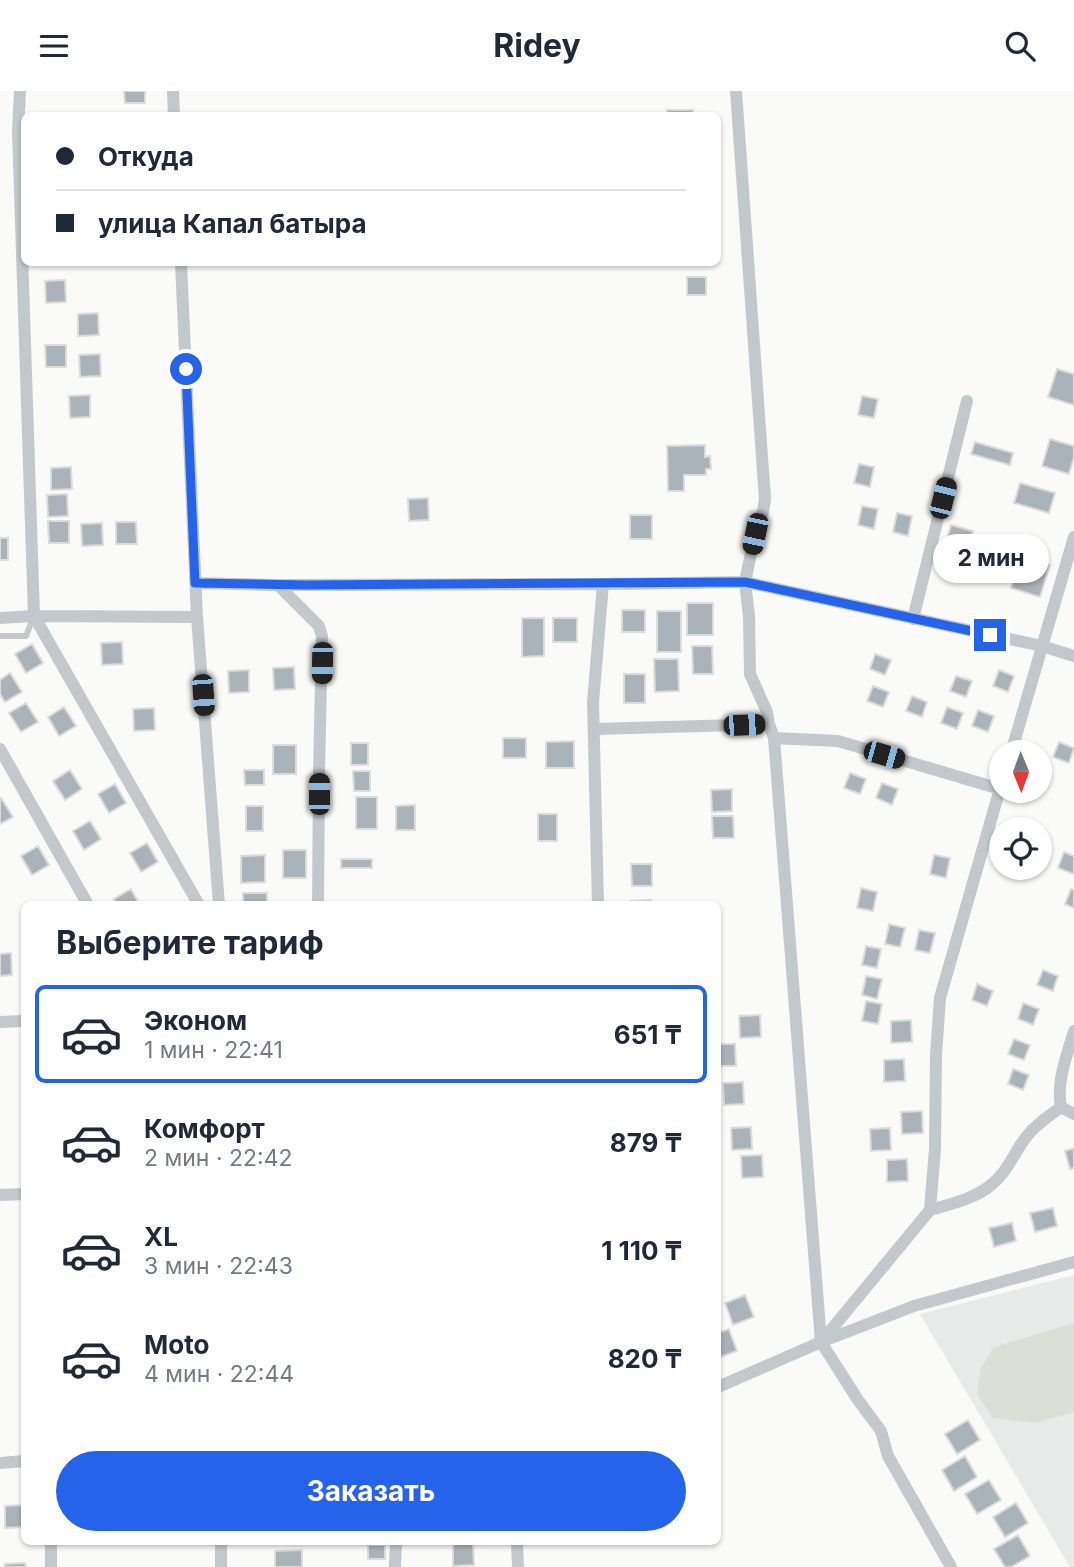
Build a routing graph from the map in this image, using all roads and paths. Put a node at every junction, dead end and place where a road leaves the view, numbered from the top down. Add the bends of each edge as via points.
1 (20, 91) edge
2 (173, 91) edge
3 (736, 91) edge
4 (174, 112) edge
5 (21, 222) edge
6 (22, 266) edge
7 (181, 266) edge
8 (967, 401) dead end
9 (1074, 537) edge
10 (745, 582) junction
11 (195, 583) junction
12 (603, 584) junction
13 (278, 585) junction
14 (34, 616) junction
15 (197, 617) junction
16 (0, 618) edge
17 (913, 619) junction
18 (0, 636) edge
19 (1042, 646) junction
20 (1074, 656) edge
21 (769, 724) junction
22 (594, 729) junction
23 (774, 738) junction
24 (1015, 740) edge
25 (0, 749) edge
26 (989, 784) edge
27 (995, 803) edge
28 (86, 901) edge
29 (197, 901) edge
30 (219, 901) edge
31 (318, 901) edge
32 (598, 901) edge
33 (0, 1021) edge
34 (21, 1021) edge
35 (1074, 1031) edge
36 (1061, 1107) junction
37 (1074, 1114) edge
38 (21, 1194) edge
39 (0, 1195) edge
40 (930, 1210) junction
41 (1074, 1262) edge
42 (821, 1342) junction
43 (721, 1386) edge
44 (21, 1461) edge
45 (0, 1463) edge
46 (51, 1545) edge
47 (221, 1545) edge
48 (396, 1545) edge
49 (517, 1545) edge
50 (51, 1567) edge
51 (221, 1567) edge
52 (396, 1567) edge
53 (518, 1567) edge
54 (951, 1567) edge

1 - 5 street
2 - 4 street
3 - 10 street via 765,499
6 - 14 street
7 - 11 street
8 - 17 street
9 - 19 street
10 - 12 street
10 - 17 street
10 - 21 street via 750,674
11 - 13 street
11 - 15 street
12 - 13 street
12 - 22 street
13 - 31 street via 319,626 322,636
14 - 15 street
14 - 16 street
14 - 18 lane via 26,636
14 - 29 street
15 - 30 street
17 - 19 street
19 - 20 street
19 - 24 street
21 - 22 street
21 - 23 street
22 - 32 street
23 - 26 street via 838,741
23 - 42 street
25 - 28 street
27 - 40 street via 940,998
33 - 34 street
35 - 36 street via 1061,1078
36 - 37 street
36 - 40 street via 1027,1136 990,1186
38 - 39 street
40 - 42 street
41 - 42 street via 914,1306
42 - 43 street
42 - 54 street via 881,1431 888,1456
44 - 45 street
46 - 50 street
47 - 51 street
48 - 52 street
49 - 53 street

